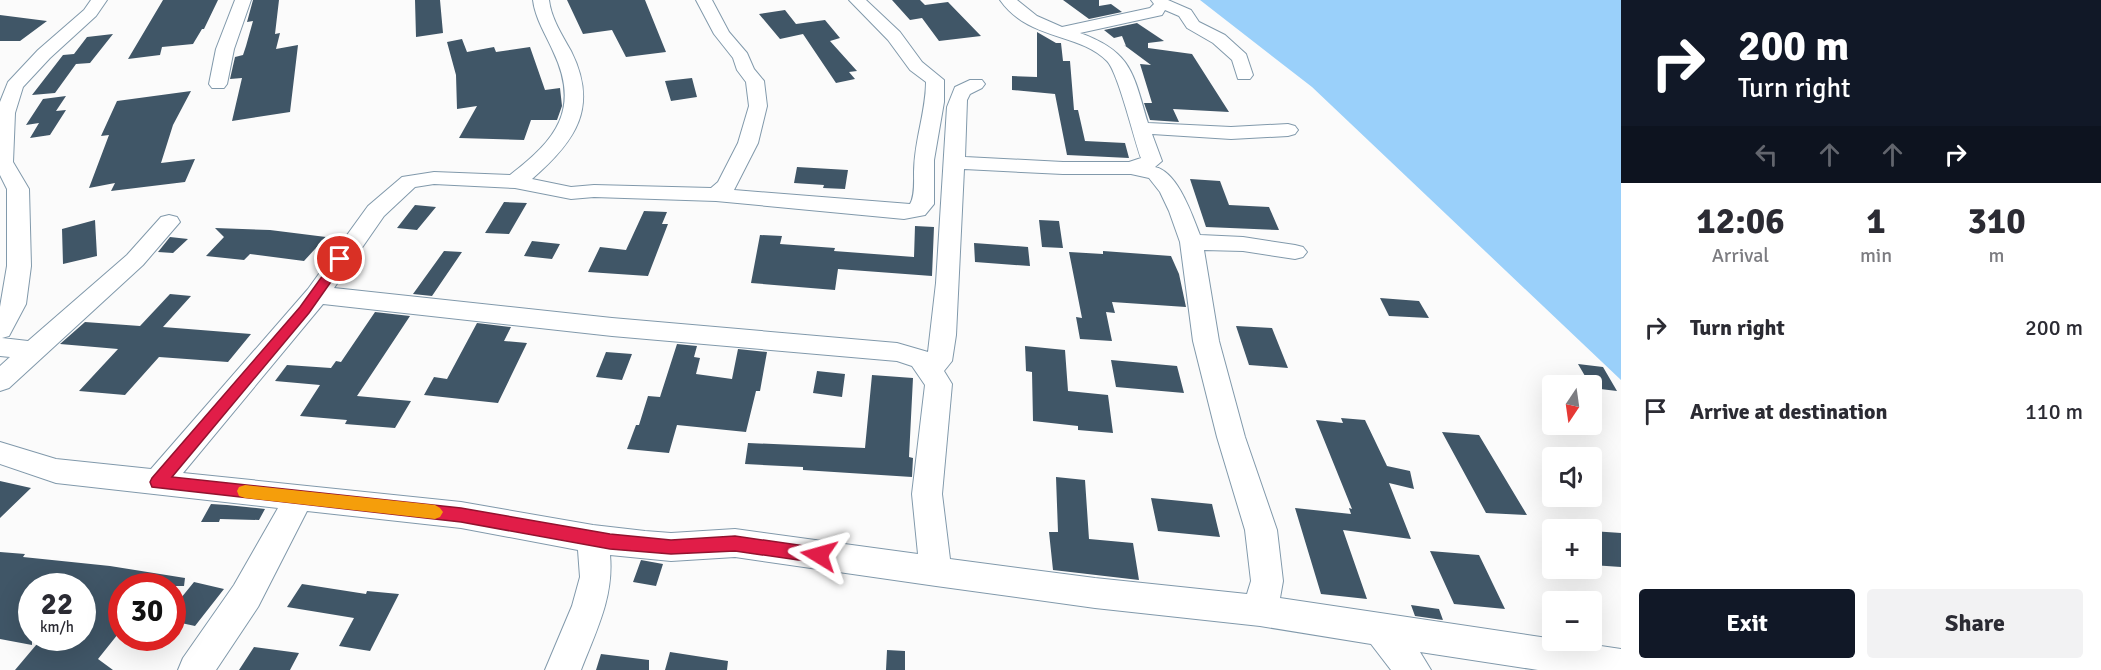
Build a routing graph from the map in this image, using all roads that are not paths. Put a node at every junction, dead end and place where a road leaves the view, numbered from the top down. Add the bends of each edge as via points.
1 (99, 0) edge
2 (243, 0) edge
3 (541, 0) edge
4 (704, 0) edge
5 (857, 0) edge
6 (1008, 0) edge
7 (1159, 5) edge
8 (1059, 33) junction
9 (1244, 75) dead end
10 (218, 84) dead end
11 (976, 84) dead end
12 (1140, 128) junction
13 (1288, 130) dead end
14 (1, 162) edge
15 (952, 162) junction
16 (1154, 167) junction
17 (515, 182) junction
18 (9, 194) edge
19 (716, 195) junction
20 (169, 222) dead end
21 (1191, 242) junction
22 (1295, 252) dead end
23 (317, 295) junction
24 (0, 330) edge
25 (0, 347) edge
26 (33, 351) junction
27 (930, 369) junction
28 (0, 381) edge
29 (0, 453) edge
30 (158, 482) junction
31 (299, 497) junction
32 (593, 539) junction
33 (936, 572) junction
34 (1260, 611) junction
35 (1382, 631) junction
36 (1621, 666) edge
37 (196, 670) edge
38 (563, 670) edge
39 (1413, 670) edge

1 - 14 street via 14,86 6,113
2 - 10 street via 225,49
3 - 17 street via 570,66 574,102 563,135 534,168
4 - 19 street via 755,81 758,106 748,143 727,186
5 - 19 street via 894,36 916,66 935,80 924,160 923,204 917,210 904,212
6 - 8 street via 1014,8
7 - 8 street
7 - 9 street via 1185,13 1194,25 1219,39 1240,58
8 - 12 street via 1116,58
11 - 15 street via 960,93
12 - 13 street via 1230,133
12 - 16 street
14 - 18 street
15 - 16 street via 1064,168
15 - 27 street via 945,334 939,361
16 - 21 street via 1180,211
17 - 19 street via 571,193
17 - 23 street via 434,178 409,181 376,211
18 - 24 street via 20,267 14,304
20 - 26 street via 135,260
21 - 22 street
21 - 34 street via 1206,341 1261,530 1267,581
23 - 27 street via 897,352 921,359
23 - 30 street
25 - 26 street
26 - 28 street
27 - 33 street via 939,384 927,494
29 - 30 street via 56,471
30 - 31 street
31 - 32 street via 461,515
31 - 37 street via 246,596
32 - 33 street via 671,547 735,543
32 - 38 street via 596,577 589,606
33 - 34 street
34 - 35 street
35 - 36 street
35 - 39 street

